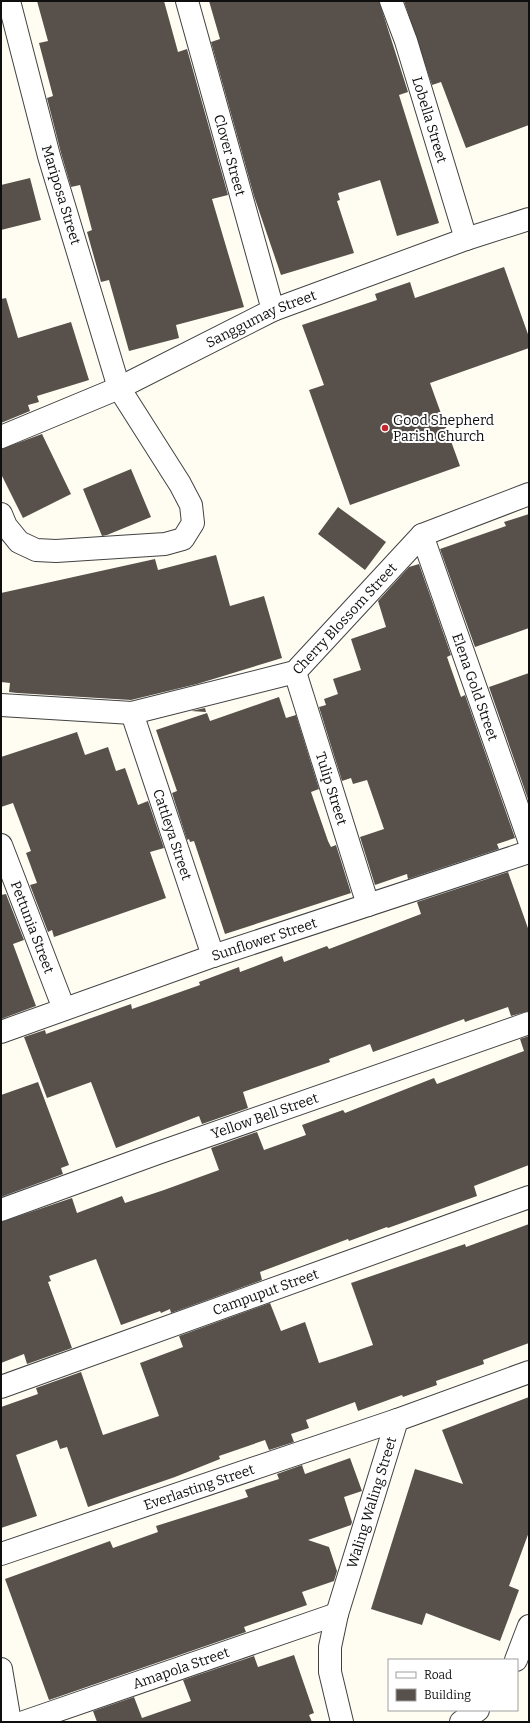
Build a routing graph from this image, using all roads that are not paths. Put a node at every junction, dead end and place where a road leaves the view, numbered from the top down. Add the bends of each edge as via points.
1 (9, 1) edge
2 (187, 1) edge
3 (391, 1) edge
4 (529, 219) edge
5 (466, 239) junction
6 (273, 310) junction
7 (119, 388) junction
8 (1, 437) edge
9 (529, 494) edge
10 (1, 514) edge
11 (422, 534) junction
12 (295, 672) junction
13 (1, 705) edge
14 (132, 713) junction
15 (529, 840) edge
16 (1, 845) edge
17 (529, 852) edge
18 (368, 905) junction
19 (213, 956) junction
20 (64, 1009) junction
21 (529, 1023) edge
22 (1, 1032) edge
23 (529, 1197) edge
24 (1, 1210) edge
25 (529, 1372) edge
26 (1, 1387) edge
27 (397, 1420) junction
28 (1, 1554) edge
29 (337, 1614) junction
30 (529, 1626) edge
31 (516, 1659) edge
32 (1, 1669) edge
33 (477, 1711) edge
34 (10, 1722) edge
35 (24, 1722) edge
36 (342, 1722) edge
37 (461, 1722) edge

1 - 7 street, Mariposa Street via 49,156
2 - 6 street, Clover Street
3 - 5 street, Lobella Street via 406,41
4 - 5 street, Sanggumay Street
5 - 6 street, Sanggumay Street
6 - 7 street, Sanggumay Street
7 - 8 street, Sanggumay Street
7 - 10 street, Mariposa Street via 180,484 191,506 193,523 183,539 164,544 36,550 19,542 6,526
9 - 11 street, Cherry Blossom Street
11 - 12 street, Cherry Blossom Street
11 - 15 street, Elena Gold Street
12 - 14 street, Cherry Blossom Street
12 - 18 street, Tulip Street
13 - 14 street, Cherry Blossom Street
14 - 19 street, Cattleya Street
16 - 20 street, Pettunia Street
17 - 18 street, Sunflower Street
18 - 19 street, Sunflower Street
19 - 20 street, Sunflower Street
20 - 22 street, Sunflower Street
21 - 24 street, Yellow Bell Street
23 - 26 street, Campuput Street
25 - 27 street, Waling Waling Street
27 - 28 street, Everlasting Street
27 - 29 street, Waling Waling Street
29 - 35 street, Amapola Street
29 - 36 street, Waling Waling Street via 330,1647 330,1672
30 - 31 street
32 - 34 street
33 - 37 street

